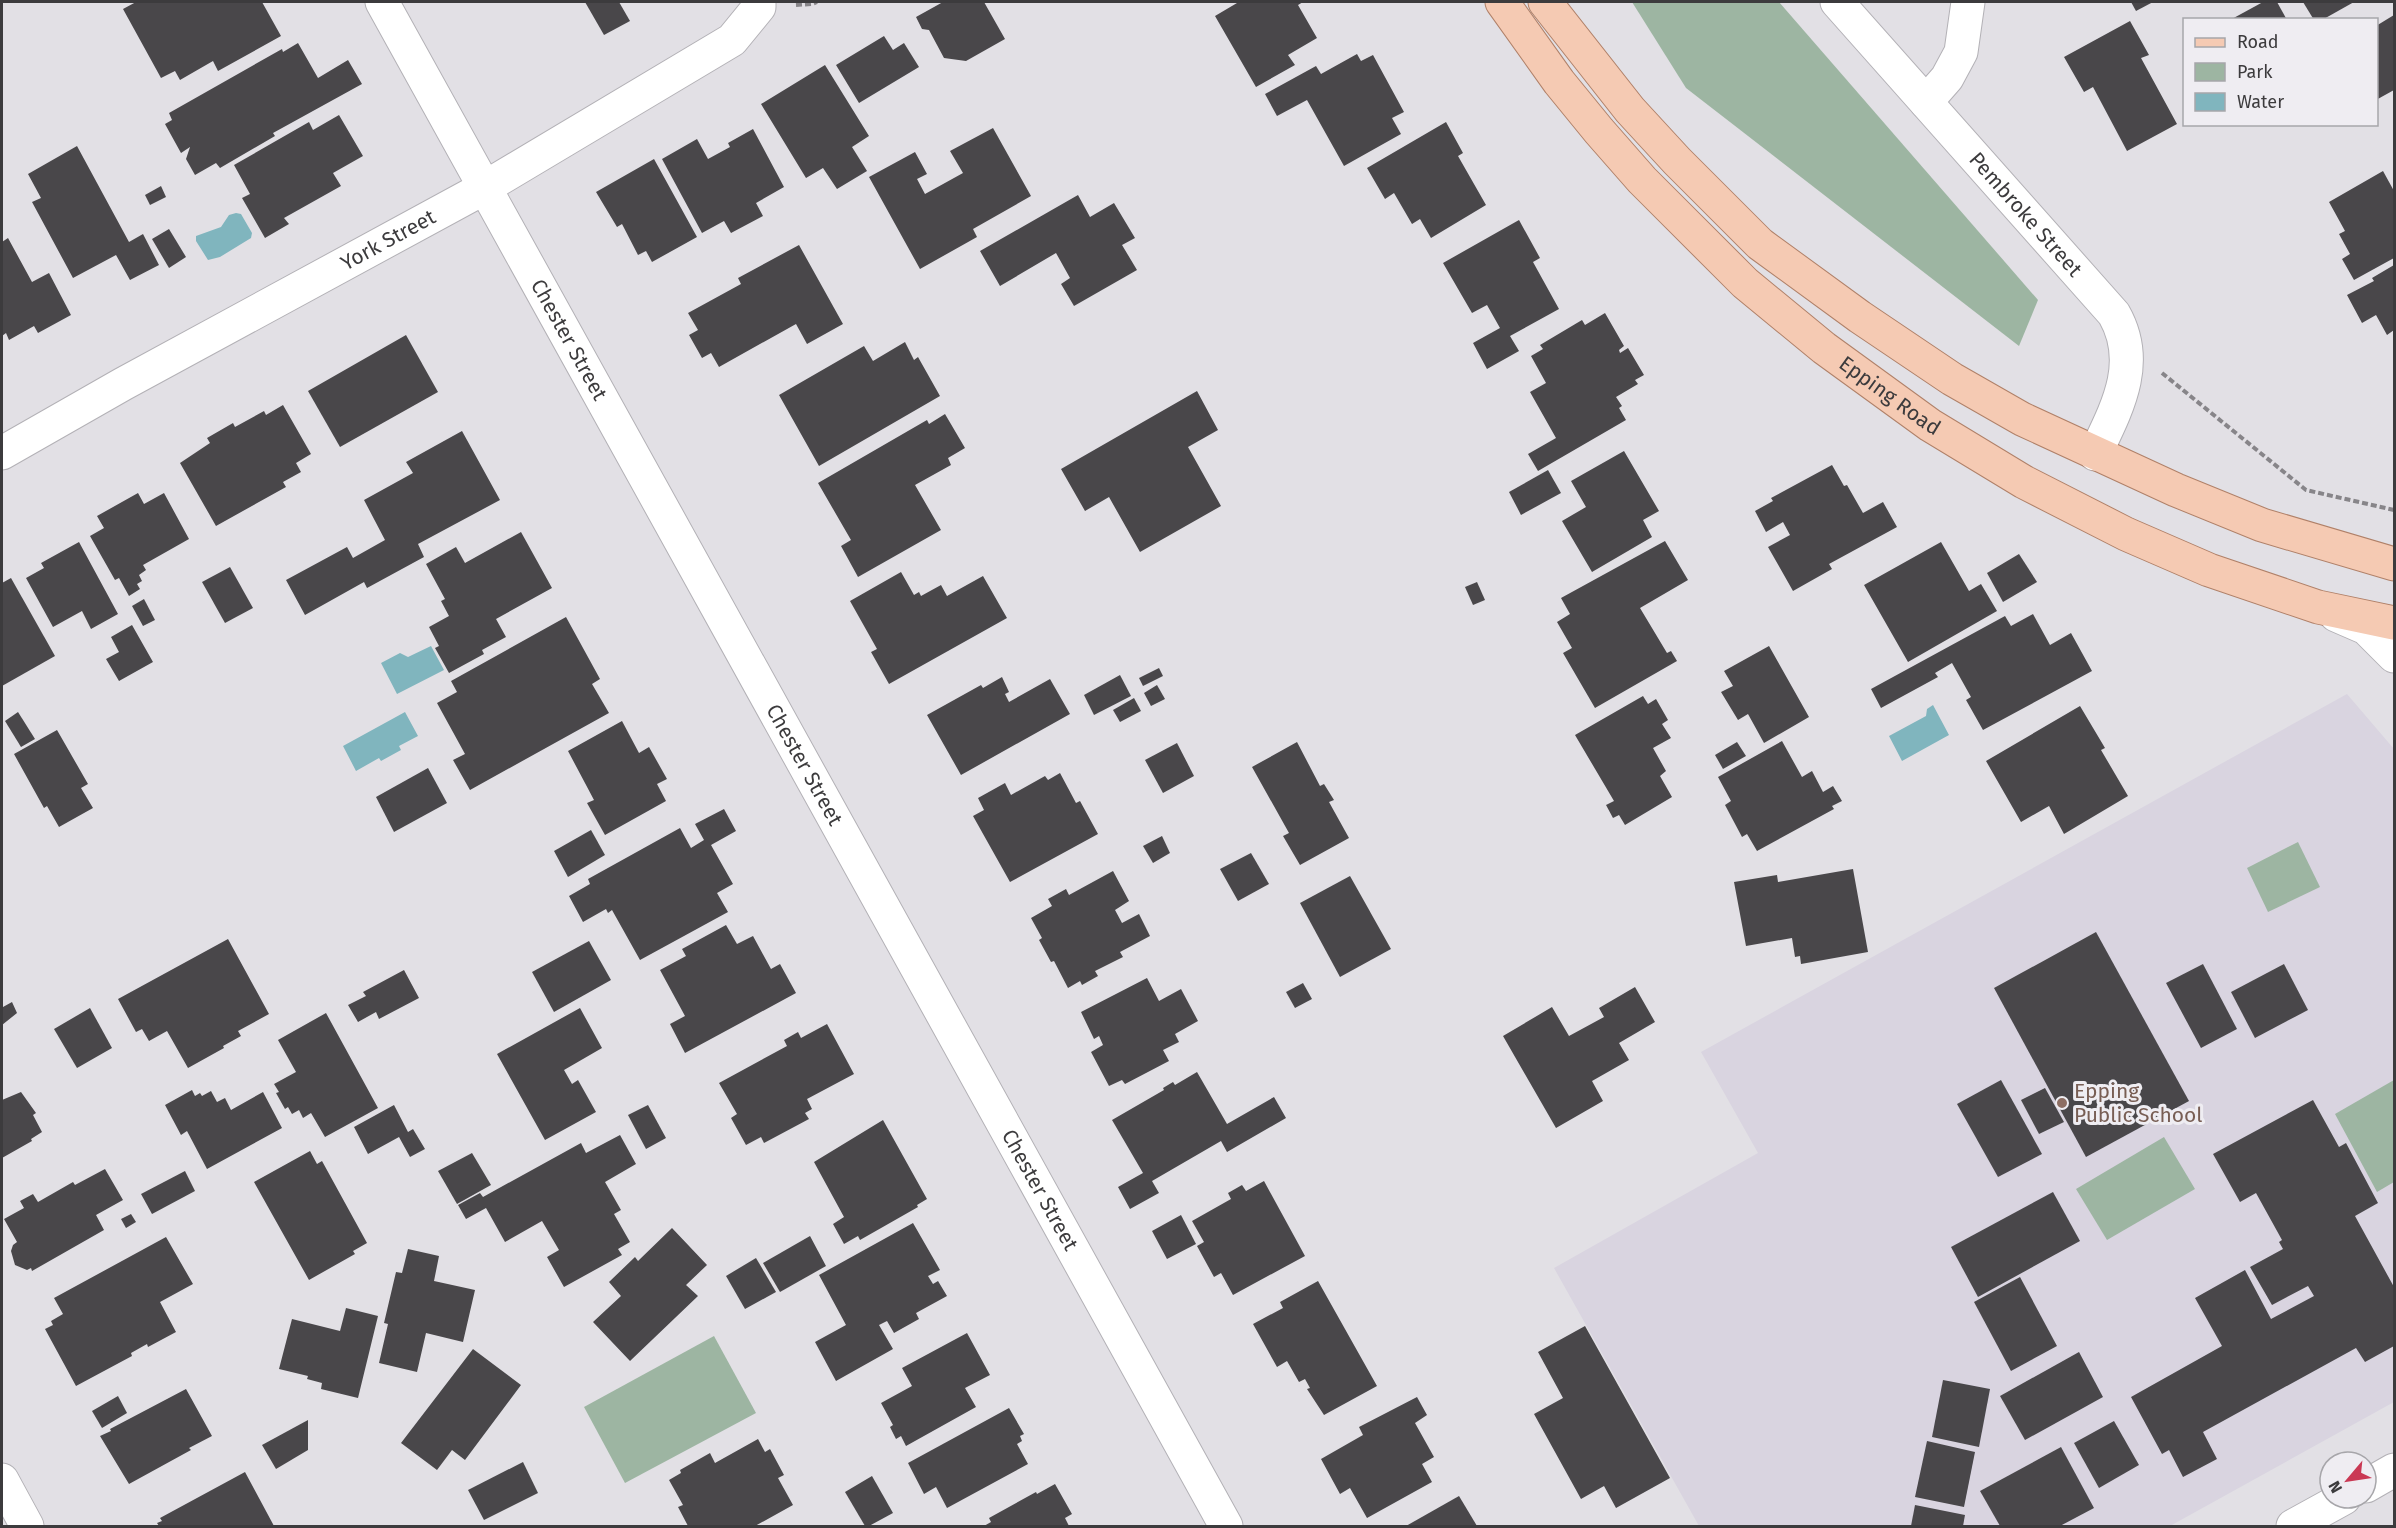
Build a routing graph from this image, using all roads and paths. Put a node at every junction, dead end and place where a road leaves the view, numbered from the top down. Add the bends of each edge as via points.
1 (382, 2) edge
2 (1502, 2) edge
3 (1545, 2) edge
4 (1837, 2) edge
5 (1968, 2) edge
6 (759, 4) edge
7 (1926, 102) junction
8 (484, 189) junction
9 (2158, 368) dead end
10 (2, 453) edge
11 (2095, 454) junction
12 (2394, 510) edge
13 (2394, 564) edge
14 (2318, 607) junction
15 (2394, 623) edge
16 (2394, 656) edge
17 (2394, 1470) edge
18 (2378, 1479) edge
19 (2, 1480) edge
20 (2323, 1510) edge
21 (27, 1527) edge
22 (1226, 1527) edge
23 (2293, 1527) edge

1 - 8 street, Chester Street
2 - 14 main road, Epping Road via 1559,82 1642,180 1745,283 1824,348 1930,425 2024,482 2126,534 2209,570
3 - 11 main road via 1630,110 1760,244 1952,379
4 - 7 street, Pembroke Street
5 - 7 street via 1961,52 1947,78
6 - 8 street, York Street via 732,40
7 - 11 street, Pembroke Street via 2114,314 2123,329 2127,366 2115,412
8 - 10 street, York Street
8 - 22 street, Chester Street
9 - 12 path via 2306,490
11 - 13 main road via 2262,525
14 - 15 main road, Epping Road
14 - 16 street via 2366,628
17 - 18 street
19 - 21 street
20 - 23 street

